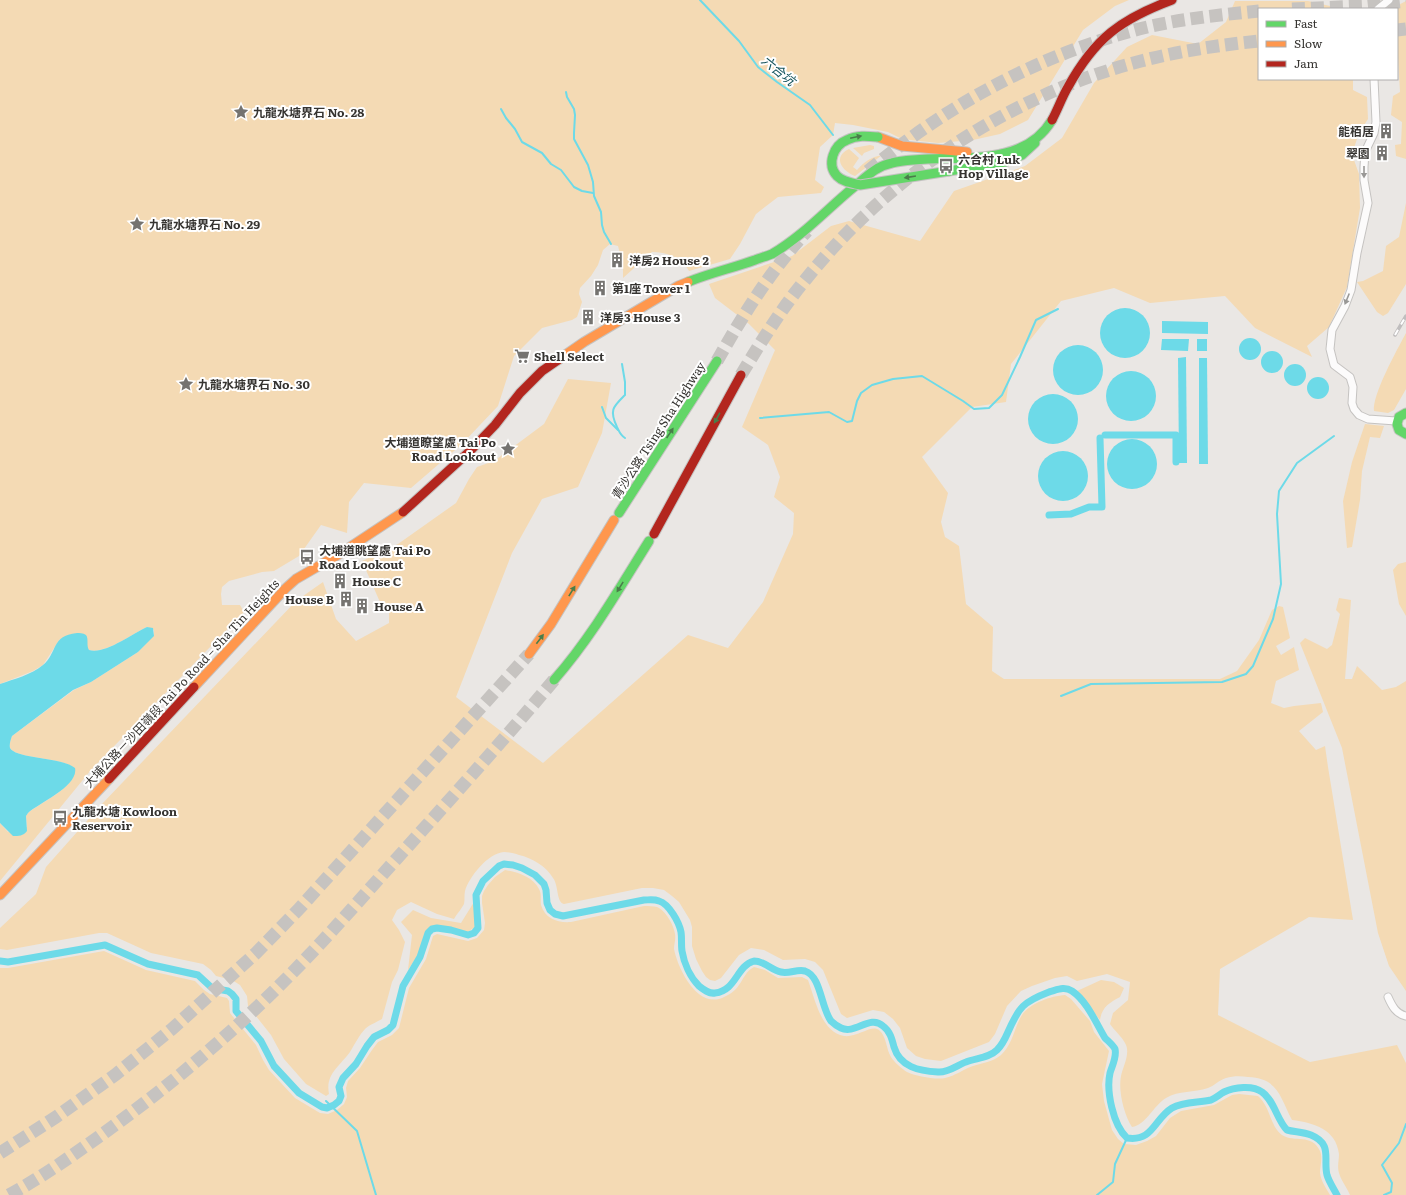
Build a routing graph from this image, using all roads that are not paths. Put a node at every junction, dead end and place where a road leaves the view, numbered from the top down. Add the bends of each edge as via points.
1 (1172, 0) edge
2 (1389, 0) edge
3 (1379, 8) edge
4 (1374, 80) edge
5 (1041, 134) junction
6 (994, 155) junction
7 (716, 360) tunnel mouth
8 (741, 375) tunnel mouth
9 (1406, 413) edge
10 (1396, 421) junction
11 (1406, 434) edge
12 (529, 654) tunnel mouth
13 (554, 680) tunnel mouth
14 (0, 895) edge
15 (1388, 997) dead end
16 (1406, 1016) edge

1 - 5 main road, 大埔公路－沙田嶺段 Tai Po Road – Sha Tin Heights via 1122,24 1101,42 1078,72 1050,124
2 - 3 street
4 -> 10 street via 1376,122 1365,152 1364,167 1368,203 1351,290 1332,330 1330,349 1334,365 1350,377 1354,409 1368,419
5 - 6 main road, 大埔公路－沙田嶺段 Tai Po Road – Sha Tin Heights via 1027,144
5 -> 6 main road, bridge via 1022,156 1013,160 860,185 849,184 840,179 832,165 832,155 844,141 869,135 902,146
6 - 14 main road, 大埔公路－沙田嶺段 Tai Po Road – Sha Tin Heights via 905,160 881,167 855,186 801,234 777,250 678,286 584,342 542,371 520,392 495,425 470,451 402,513 296,579 286,588
12 -> 7 main road, 青沙公路 Tsing Sha Highway via 551,624
8 -> 13 main road via 651,537 603,615
9 - 10 main road via 1400,415
10 - 11 main road via 1397,428
15 - 16 street via 1393,1008

